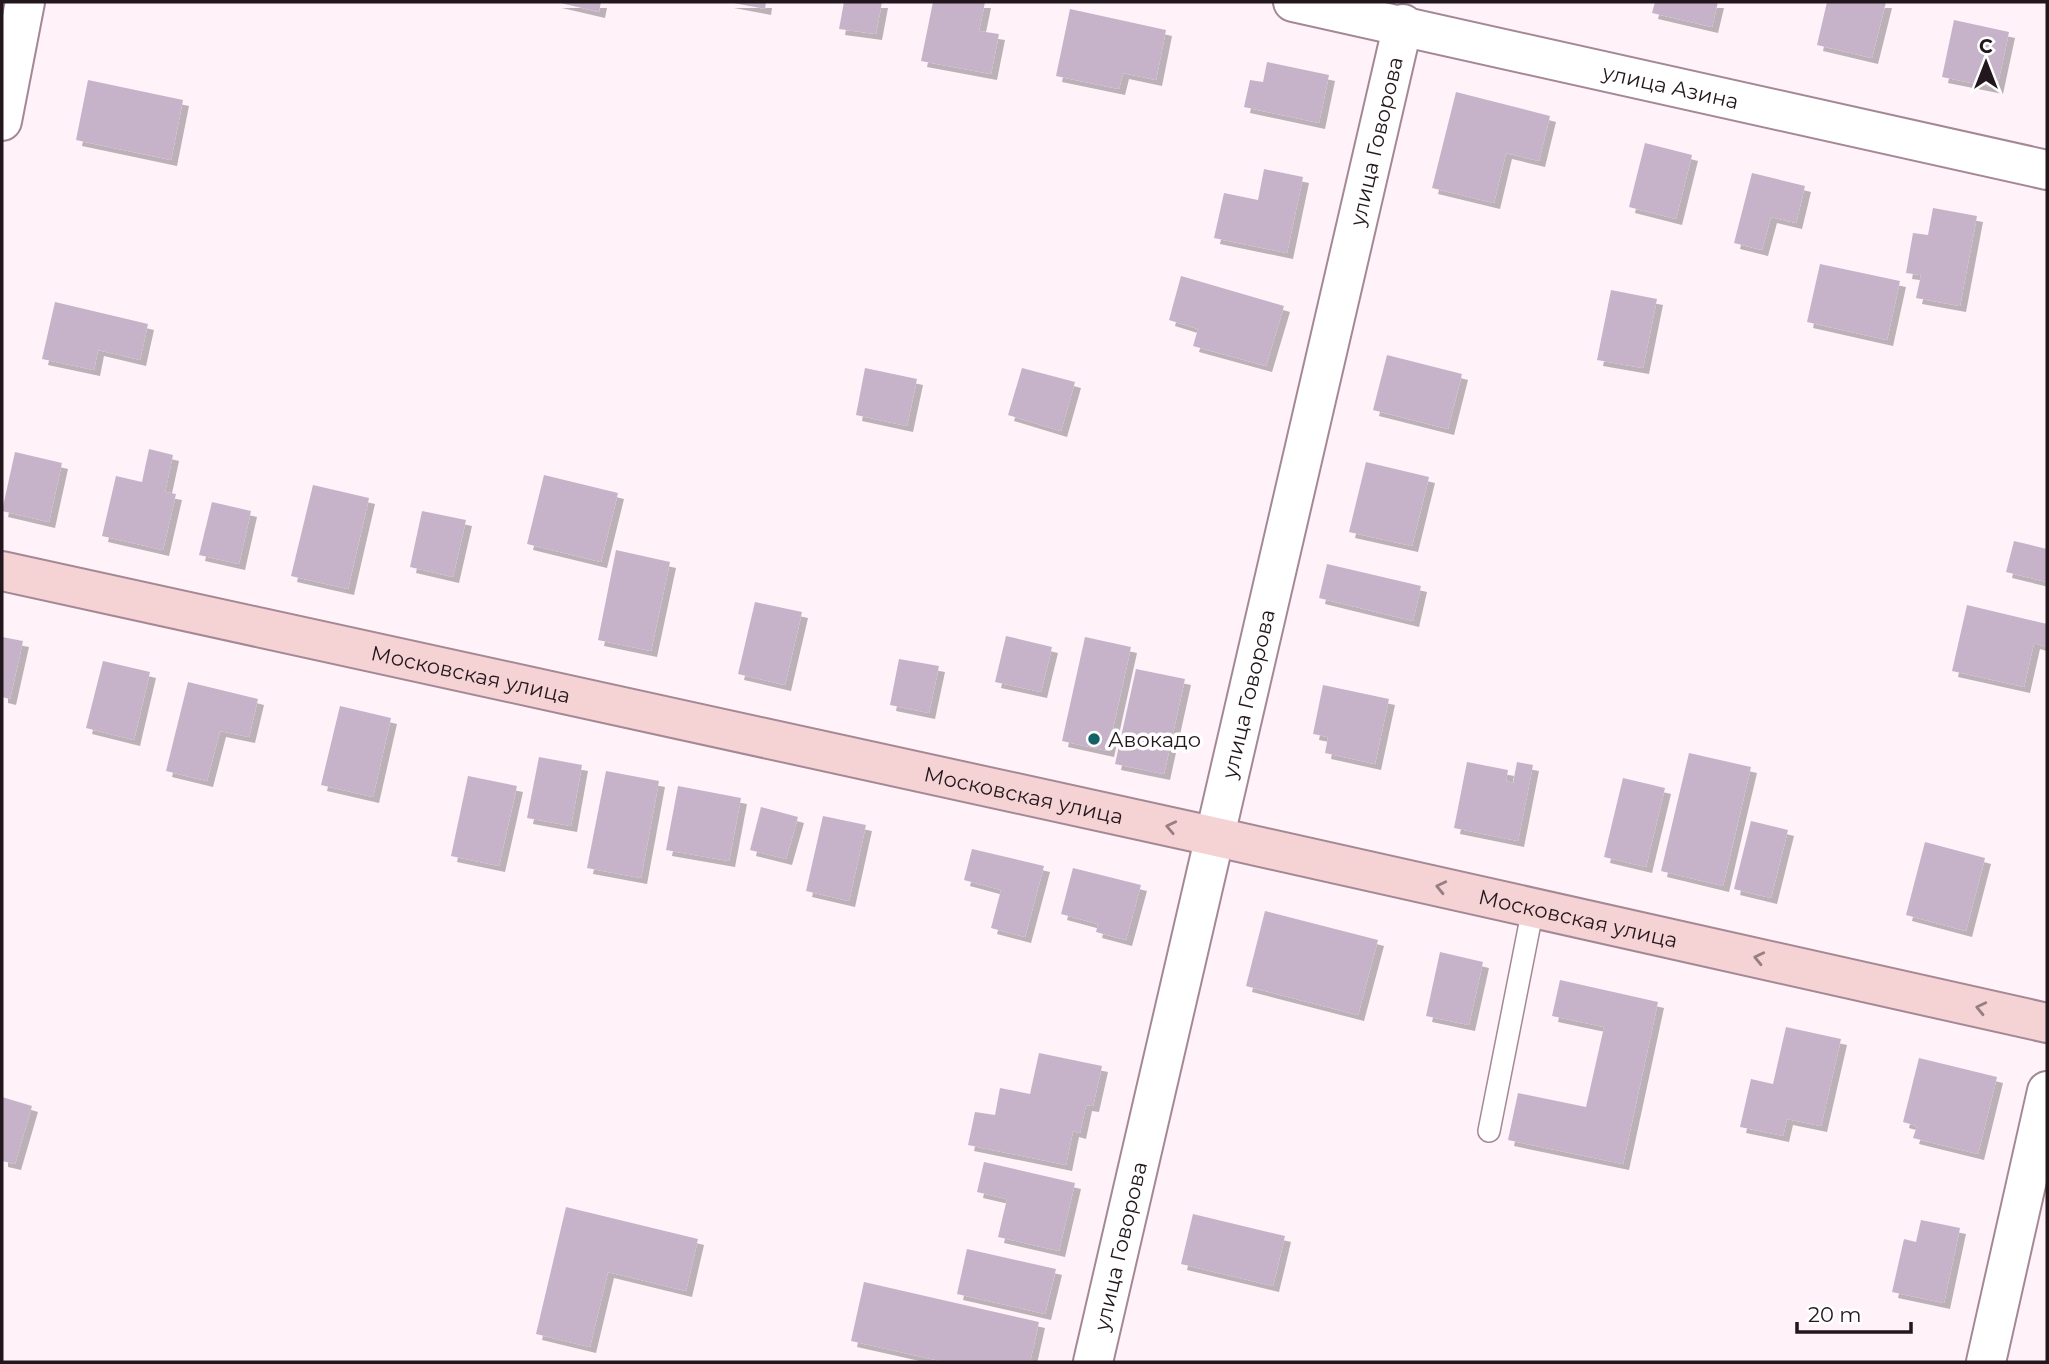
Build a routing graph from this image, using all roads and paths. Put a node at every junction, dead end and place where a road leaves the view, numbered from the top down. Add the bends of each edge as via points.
1 (25, 2) edge
2 (1293, 2) edge
3 (1403, 24) junction
4 (2, 121) edge
5 (2047, 170) edge
6 (2, 571) edge
7 (1212, 836) junction
8 (1533, 908) junction
9 (2047, 1023) edge
10 (2047, 1091) edge
11 (1489, 1131) dead end
12 (1093, 1362) edge
13 (1986, 1362) edge

1 - 4 street
2 - 3 street, улица Азина
3 - 5 street, улица Азина
3 - 7 street, улица Говорова
7 -> 6 main road, Московская улица
8 -> 7 main road, Московская улица
7 - 12 street, улица Говорова
9 -> 8 main road, Московская улица
8 - 11 lane
10 - 13 street

